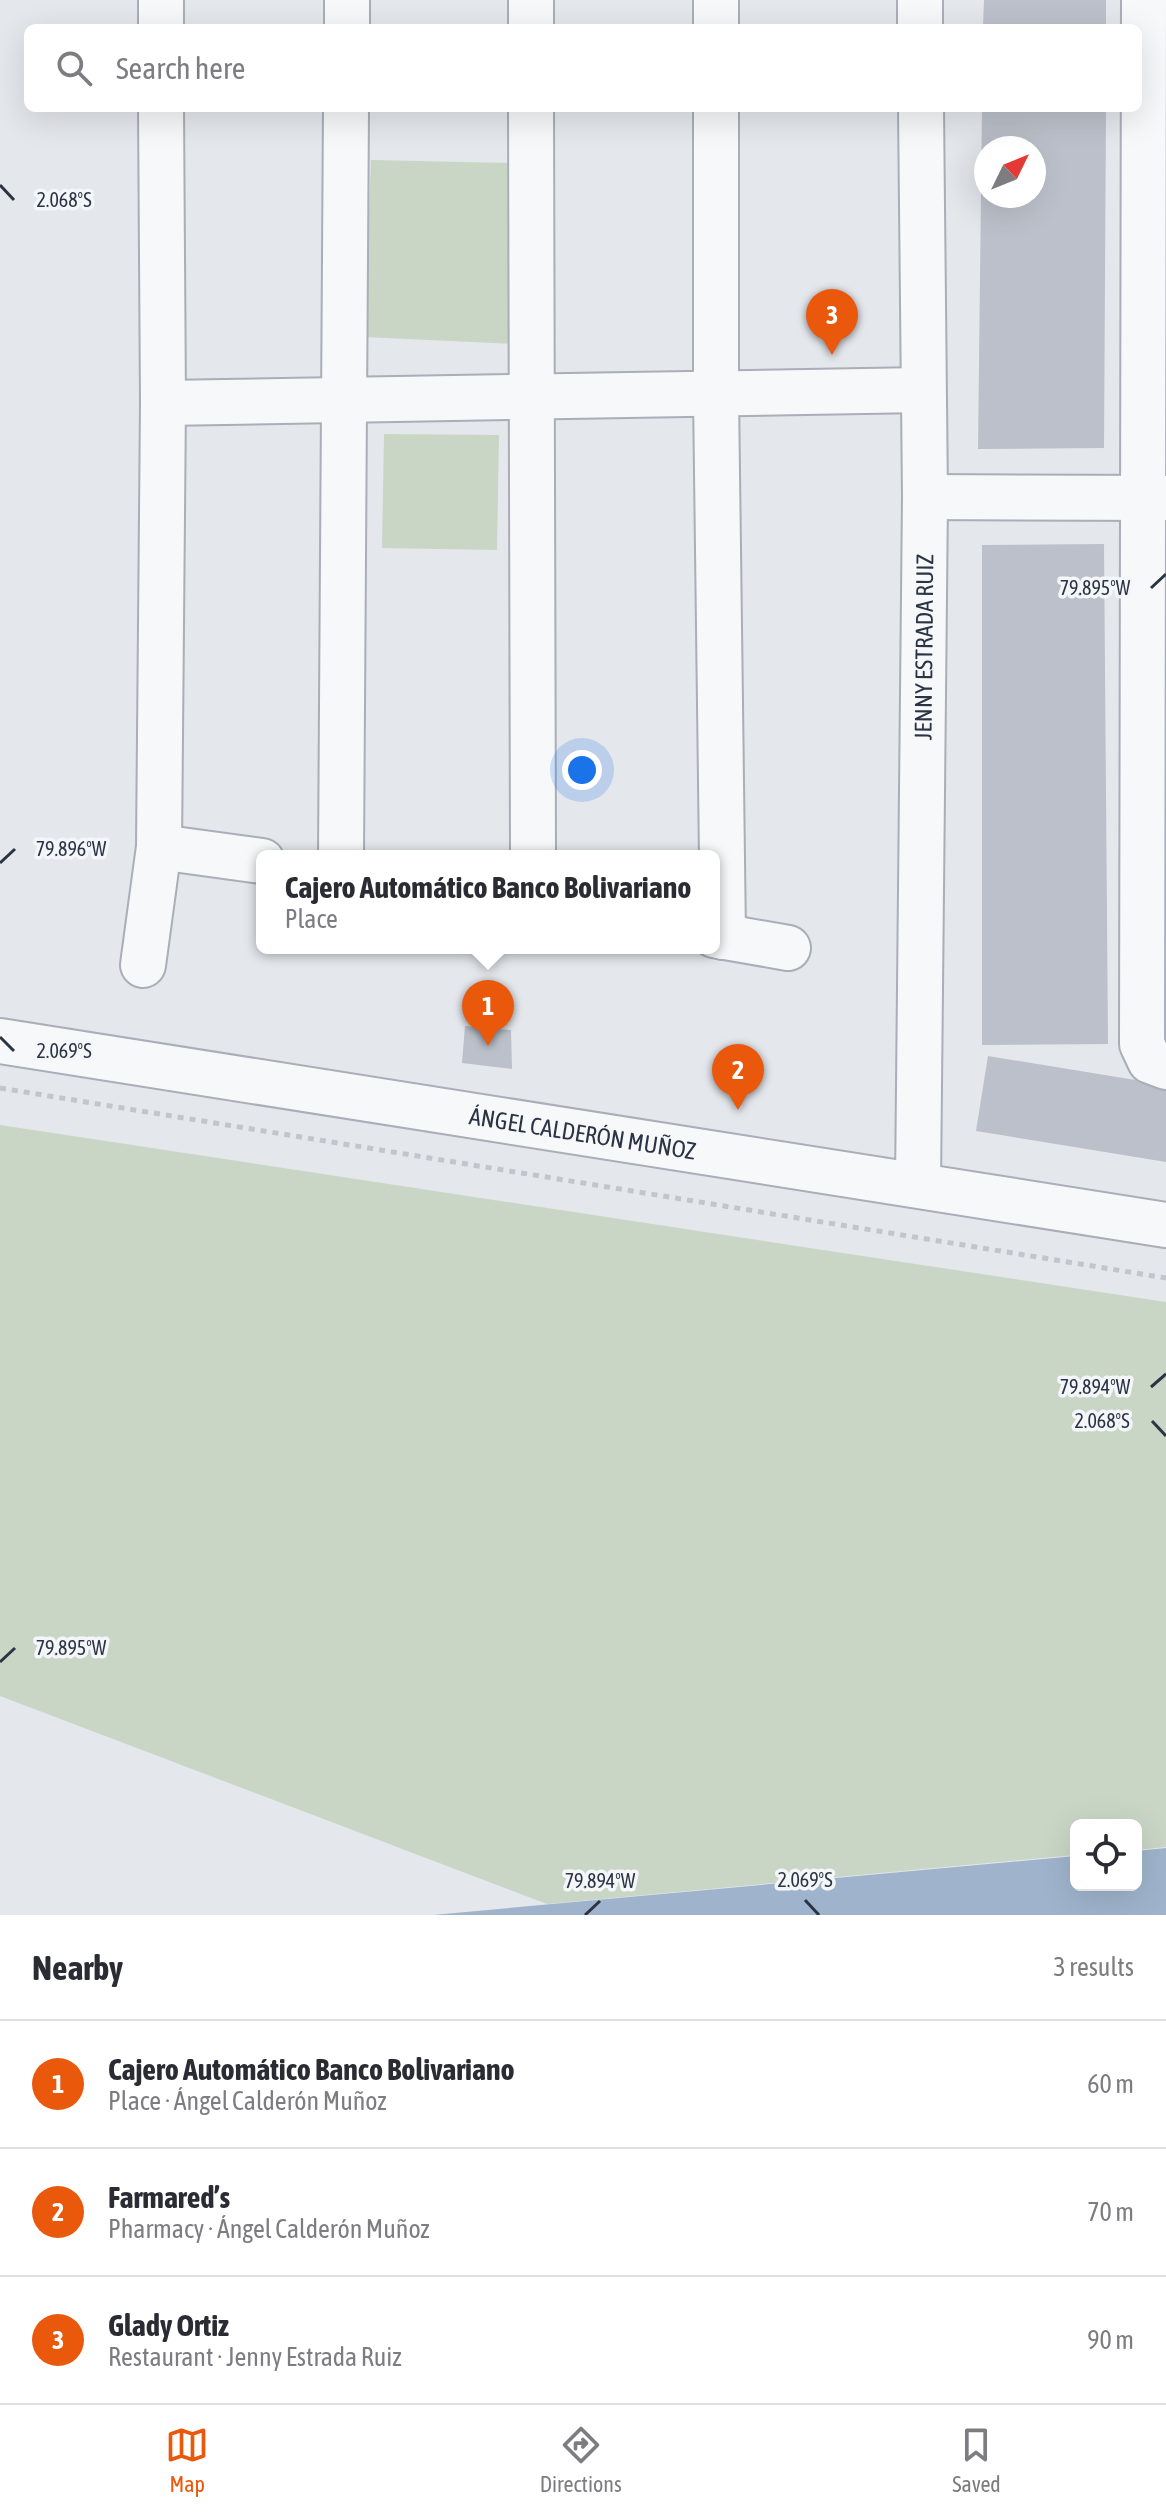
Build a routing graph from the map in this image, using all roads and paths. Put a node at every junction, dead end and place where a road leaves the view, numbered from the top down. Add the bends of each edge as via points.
1 (161, 0) edge
2 (347, 0) edge
3 (531, 0) edge
4 (716, 0) edge
5 (920, 0) edge
6 (1144, 0) edge
7 (161, 24) edge
8 (347, 24) edge
9 (531, 24) edge
10 (716, 24) edge
11 (920, 24) edge
12 (161, 112) edge
13 (346, 112) edge
14 (531, 112) edge
15 (716, 112) edge
16 (921, 112) edge
17 (923, 390) junction
18 (716, 394) junction
19 (530, 397) junction
20 (344, 400) junction
21 (163, 403) junction
22 (925, 497) junction
23 (1154, 498) edge
24 (159, 847) junction
25 (341, 850) edge
26 (533, 850) edge
27 (719, 850) edge
28 (256, 860) edge
29 (720, 936) edge
30 (788, 948) dead end
31 (143, 965) dead end
32 (0, 1041) edge
33 (1166, 1067) edge
34 (0, 1088) edge
35 (918, 1185) junction
36 (1166, 1225) edge
37 (1166, 1278) edge

1 - 7 street
2 - 8 street
3 - 9 street
4 - 10 street
5 - 11 street
6 - 23 street
12 - 21 street
13 - 20 street
14 - 19 street
15 - 18 street
16 - 17 street, JENNY ESTRADA RUIZ
17 - 18 street
17 - 22 street, JENNY ESTRADA RUIZ
18 - 19 street
18 - 27 street
19 - 20 street
19 - 26 street
20 - 21 street
20 - 25 street
21 - 24 street
22 - 23 street
22 - 35 street, JENNY ESTRADA RUIZ
23 - 33 street via 1142,1044 1150,1061
24 - 28 street
24 - 31 street
29 - 30 street
32 - 35 street, ÁNGEL CALDERÓN MUÑOZ
34 - 37 path
35 - 36 street, ÁNGEL CALDERÓN MUÑOZ

